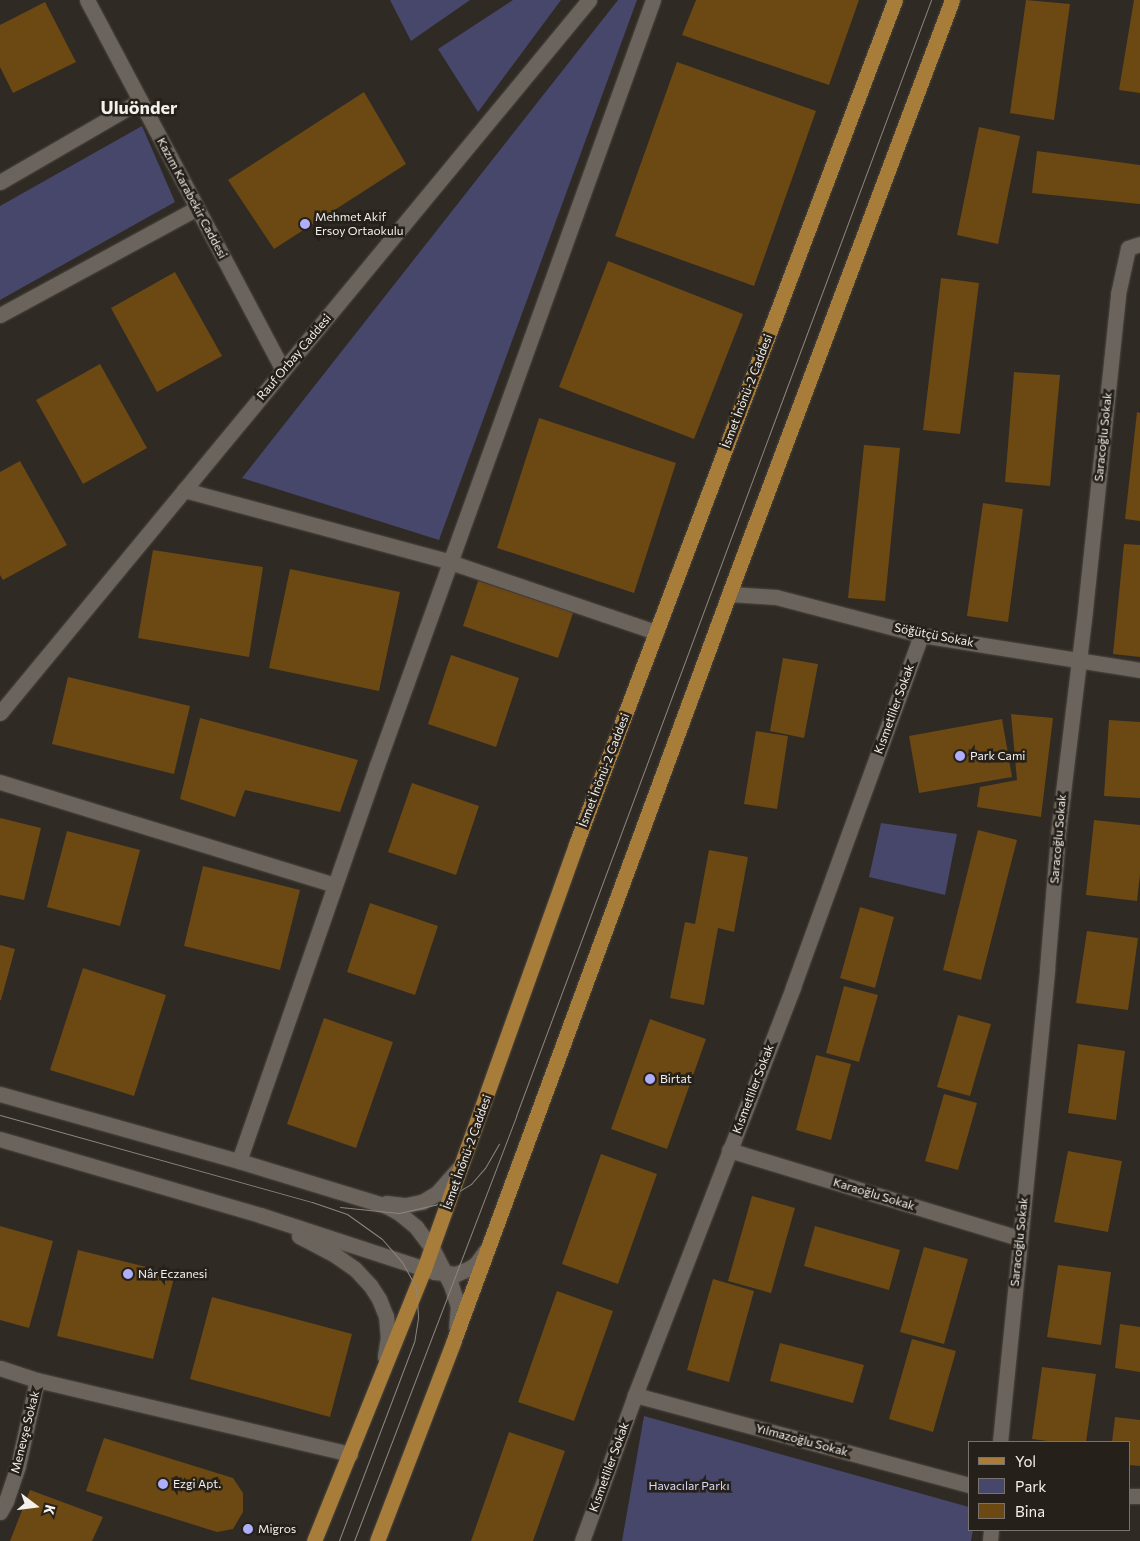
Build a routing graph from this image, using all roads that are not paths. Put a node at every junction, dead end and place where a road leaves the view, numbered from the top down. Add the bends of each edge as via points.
1 (87, 0) edge
2 (588, 0) edge
3 (653, 0) edge
4 (895, 0) edge
5 (952, 0) edge
6 (140, 100) junction
7 (0, 182) edge
8 (197, 208) junction
9 (1139, 244) edge
10 (0, 315) edge
11 (284, 370) junction
12 (184, 490) junction
13 (450, 562) junction
14 (729, 594) junction
15 (656, 632) junction
16 (921, 635) junction
17 (1078, 661) junction
18 (1140, 670) edge
19 (0, 713) edge
20 (0, 782) edge
21 (335, 885) junction
22 (0, 1094) edge
23 (0, 1139) edge
24 (729, 1150) junction
25 (239, 1161) junction
26 (464, 1161) junction
27 (368, 1201) junction
28 (260, 1215) junction
29 (1019, 1238) junction
30 (490, 1244) junction
31 (432, 1248) junction
32 (424, 1269) junction
33 (445, 1274) junction
34 (454, 1340) junction
35 (0, 1368) edge
36 (38, 1380) junction
37 (379, 1381) junction
38 (635, 1395) junction
39 (1000, 1441) edge
40 (350, 1454) junction
41 (968, 1485) edge
42 (0, 1512) edge
43 (314, 1541) edge
44 (377, 1541) edge
45 (582, 1541) edge

1 - 6 street, Kazım Karabekir Caddesi
2 - 11 street, Rauf Orbay Caddesi
3 - 13 street
4 - 15 main road, İsmet İnönü-2 Caddesi
5 - 14 main road
6 - 7 street
6 - 8 street, Kazım Karabekir Caddesi
8 - 10 street
8 - 11 street, Kazım Karabekir Caddesi
9 - 17 street, Saracoğlu Sokak via 1128,248 1118,294
11 - 12 street, Rauf Orbay Caddesi
12 - 13 street
12 - 19 street, Rauf Orbay Caddesi
13 - 15 street
13 - 21 street
14 - 16 street, Söğütçü Sokak via 776,596
14 - 30 main road
15 - 26 main road, İsmet İnönü-2 Caddesi via 539,944
16 - 17 street, Söğütçü Sokak
16 - 24 street, Kısmetliler Sokak
17 - 18 street, Söğütçü Sokak
17 - 29 street, Saracoğlu Sokak
20 - 21 street
21 - 25 street
22 - 25 street
23 - 28 street
24 - 29 street, Karaoğlu Sokak
24 - 38 street, Kısmetliler Sokak
25 - 27 street
26 - 27 street via 449,1182 422,1202
26 - 31 main road, İsmet İnönü-2 Caddesi
27 - 31 street via 399,1213 416,1227
28 - 32 street
28 - 37 street via 336,1255 370,1285 386,1316 388,1338
29 - 39 street, Saracoğlu Sokak
30 - 33 street via 476,1264 456,1274
30 - 34 main road
31 - 32 main road, İsmet İnönü-2 Caddesi
31 - 33 street
32 - 33 street
32 - 37 main road, İsmet İnönü-2 Caddesi
33 - 34 street via 458,1306
34 - 44 main road
35 - 36 street
36 - 40 street
36 - 42 street, Menevşe Sokak via 18,1466
37 - 40 main road, İsmet İnönü-2 Caddesi
38 - 41 street, Yılmazoğlu Sokak
38 - 45 street, Kısmetliler Sokak
40 - 43 main road, İsmet İnönü-2 Caddesi

